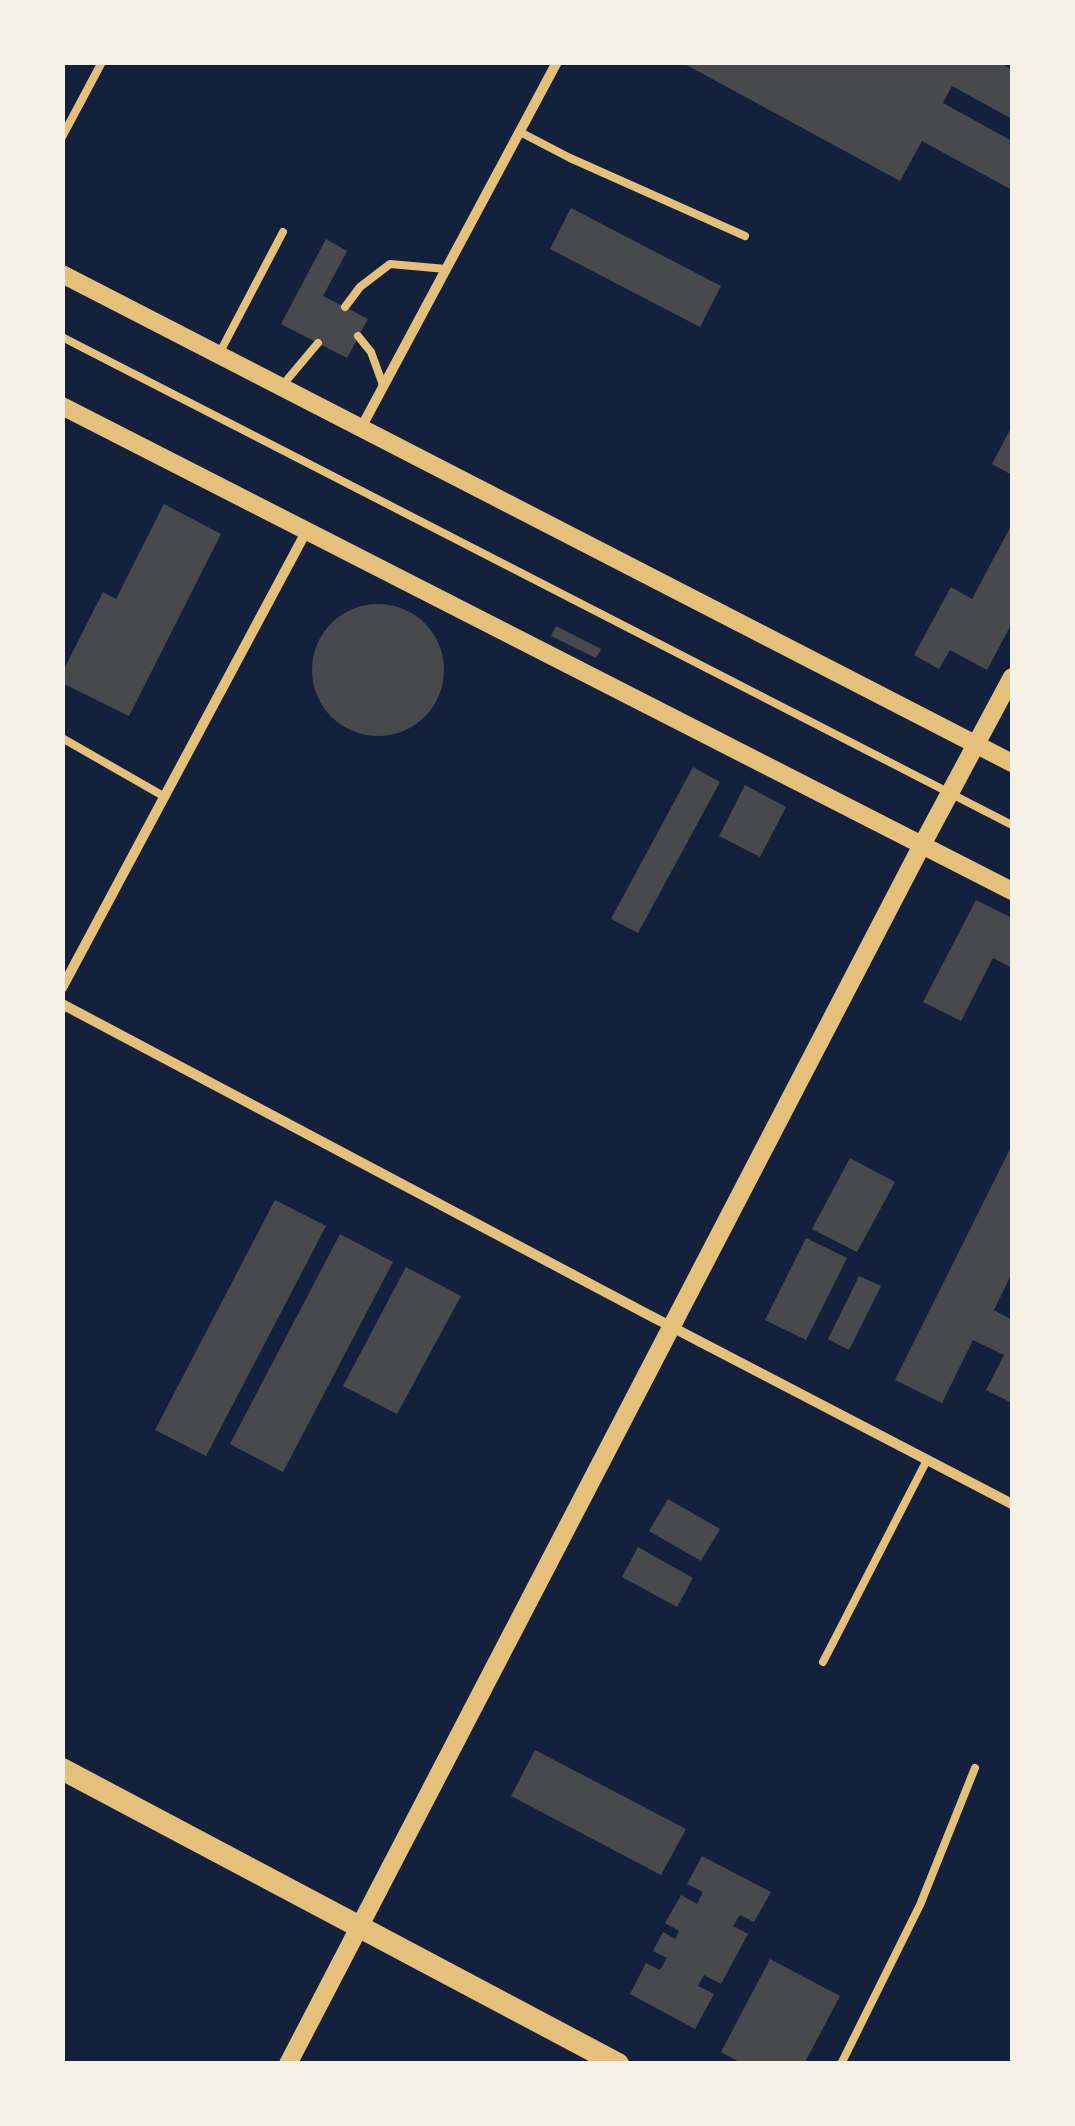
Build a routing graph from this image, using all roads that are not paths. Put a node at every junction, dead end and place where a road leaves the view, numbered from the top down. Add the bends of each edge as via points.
1 (102, 62) edge
2 (557, 62) edge
3 (520, 132) junction
4 (62, 137) edge
5 (283, 232) dead end
6 (745, 236) dead end
7 (446, 269) junction
8 (62, 274) edge
9 (345, 307) dead end
10 (62, 336) edge
11 (358, 336) dead end
12 (318, 343) dead end
13 (219, 355) junction
14 (281, 386) junction
15 (384, 386) junction
16 (62, 406) edge
17 (361, 428) junction
18 (307, 530) junction
19 (1012, 677) edge
20 (62, 738) edge
21 (977, 744) junction
22 (1012, 763) edge
23 (950, 793) junction
24 (164, 796) junction
25 (1012, 825) edge
26 (922, 846) junction
27 (1012, 891) edge
28 (62, 988) edge
29 (62, 1004) edge
30 (671, 1327) junction
31 (927, 1460) junction
32 (1012, 1504) edge
33 (823, 1662) dead end
34 (974, 1768) dead end
35 (62, 1769) edge
36 (360, 1926) junction
37 (288, 2064) edge
38 (618, 2064) edge
39 (841, 2064) edge

1 - 4 lane
2 - 3 street
3 - 6 lane
3 - 7 street
5 - 13 lane
7 - 9 lane via 390,264
7 - 15 street
8 - 13 street
10 - 23 lane
11 - 15 lane
12 - 14 lane
13 - 14 street
14 - 17 street
15 - 17 street
16 - 18 street
17 - 21 street
18 - 24 street
18 - 26 street
19 - 21 street
20 - 24 lane
21 - 22 street
21 - 23 street
23 - 25 lane
23 - 26 street
24 - 28 street
26 - 27 street
26 - 30 street
29 - 30 street
30 - 31 street
30 - 36 street
31 - 32 street
31 - 33 lane
34 - 39 lane via 920,1904
35 - 36 main road
36 - 37 street
36 - 38 main road

